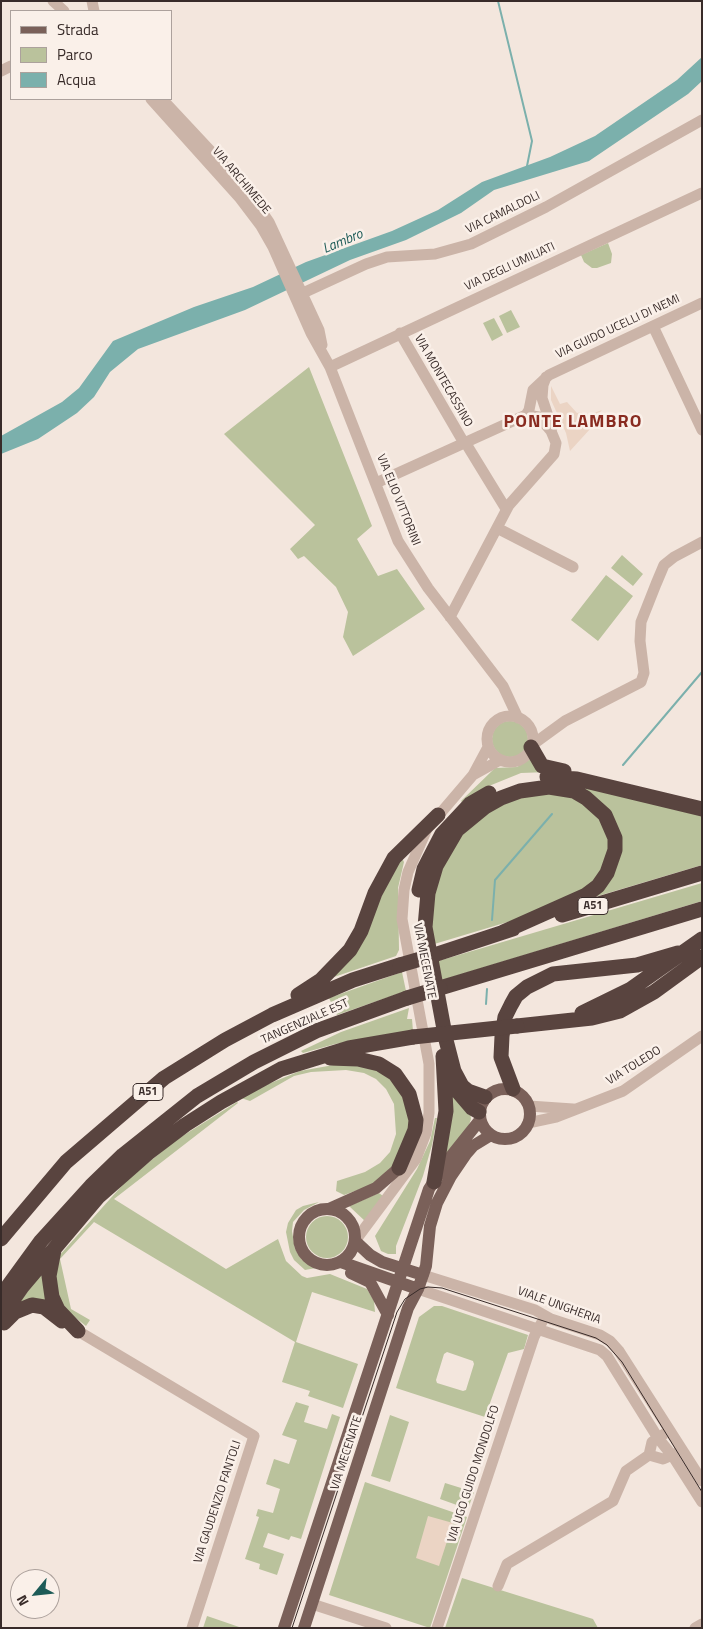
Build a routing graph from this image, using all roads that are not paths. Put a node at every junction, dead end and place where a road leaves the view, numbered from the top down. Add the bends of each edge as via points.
1 (53, 1) edge
2 (63, 10) edge
3 (152, 100) edge
4 (163, 100) edge
5 (702, 120) edge
6 (702, 193) edge
7 (287, 268) junction
8 (299, 292) junction
9 (702, 303) edge
10 (653, 326) junction
11 (400, 333) junction
12 (330, 367) junction
13 (546, 377) junction
14 (526, 415) junction
15 (702, 430) edge
16 (554, 437) junction
17 (464, 442) junction
18 (376, 483) junction
19 (506, 510) junction
20 (497, 528) junction
21 (702, 542) edge
22 (574, 567) dead end
23 (450, 618) junction
24 (506, 692) junction
25 (501, 718) junction
26 (518, 718) junction
27 (530, 728) junction
28 (548, 732) junction
29 (531, 746) junction
30 (488, 747) junction
31 (500, 760) junction
32 (473, 775) junction
33 (663, 800) junction
34 (702, 809) edge
35 (438, 814) junction
36 (702, 873) edge
37 (702, 909) edge
38 (503, 932) junction
39 (702, 939) edge
40 (678, 953) junction
41 (702, 957) edge
42 (566, 1019) junction
43 (238, 1032) junction
44 (702, 1036) edge
45 (318, 1057) junction
46 (445, 1070) junction
47 (513, 1089) junction
48 (485, 1097) junction
49 (529, 1106) junction
50 (575, 1109) junction
51 (429, 1113) junction
52 (480, 1116) junction
53 (528, 1123) junction
54 (491, 1135) junction
55 (66, 1162) junction
56 (399, 1168) junction
57 (434, 1182) junction
58 (329, 1209) junction
59 (1, 1224) edge
60 (1, 1239) edge
61 (356, 1241) junction
62 (54, 1247) junction
63 (335, 1264) junction
64 (401, 1275) junction
65 (423, 1275) junction
66 (418, 1289) junction
67 (1, 1296) edge
68 (388, 1315) junction
69 (1, 1317) edge
70 (551, 1319) junction
71 (1, 1325) edge
72 (537, 1328) junction
73 (78, 1331) junction
74 (614, 1346) junction
75 (607, 1356) junction
76 (668, 1431) junction
77 (658, 1438) junction
78 (676, 1453) junction
79 (648, 1455) junction
80 (702, 1481) edge
81 (702, 1502) edge
82 (498, 1586) dead end
83 (312, 1604) junction
84 (702, 1624) edge
85 (192, 1628) edge
86 (284, 1628) edge
87 (304, 1628) edge
88 (386, 1628) edge
89 (437, 1628) edge
90 (695, 1628) edge

1 - 2 street
3 - 7 street, VIA ARCHIMEDE via 249,210
4 - 7 street, VIA ARCHIMEDE via 258,203 281,242
5 - 8 street, VIA CAMALDOLI via 546,207 471,244 434,254 387,257
6 - 11 street, VIA DEGLI UMILIATI
7 - 8 street, VIA ARCHIMEDE
8 - 12 street, VIA ELIO VITTORINI via 319,330
9 - 10 street, VIA GUIDO UCELLI DI NEMI
10 - 13 street, VIA GUIDO UCELLI DI NEMI
10 - 15 street
11 - 12 street, VIA DEGLI UMILIATI
11 - 17 street, VIA MONTECASSINO
12 - 18 street, VIA ELIO VITTORINI
13 - 14 street, VIA GUIDO UCELLI DI NEMI via 533,390
13 - 16 street via 542,402
14 - 16 street via 539,416
14 - 17 street
16 - 19 street via 556,448 553,456
17 - 18 street
17 - 19 street, VIA MONTECASSINO
18 - 23 street, VIA ELIO VITTORINI via 400,545
19 - 20 street
20 - 22 street
20 - 23 street
21 - 28 street via 664,565 658,578 642,622 640,641 644,674 641,682
23 - 24 street, VIA ELIO VITTORINI
24 - 25 street
24 - 26 street, VIA ELIO VITTORINI
25 - 26 street
25 - 30 street via 488,730
26 - 27 street
27 - 28 street
27 - 29 street
28 - 29 street
29 - 31 street via 526,756 518,761
29 - 33 highway via 538,762 546,768 627,784 654,793
30 - 31 street
30 - 32 street, VIA MECENATE
31 - 32 street, VIA MECENATE
32 - 35 street, VIA MECENATE
33 - 34 highway
33 - 46 highway via 577,779 536,778 513,783 484,796 455,818 442,834 424,869 417,914
35 - 43 highway via 394,858 375,893 361,931 336,967 321,980
35 - 51 street, VIA MECENATE via 415,853 402,904 404,936 429,1064
36 - 38 highway, TANGENZIALE EST / A51
37 - 67 highway, TANGENZIALE EST / A51, bridge via 362,1013 254,1062 197,1096 123,1155 41,1241
38 - 43 highway, TANGENZIALE EST / A51, bridge via 306,999
38 - 48 highway via 586,895 608,873 615,850 613,832 605,815 574,791 549,787 520,791 501,798 457,830 436,866 428,894 425,927 446,1040 454,1071 462,1086
39 - 40 highway
40 - 42 highway via 631,989
40 - 47 highway via 637,965 553,974 516,996 505,1018 501,1057
41 - 42 highway via 654,992 620,1011 592,1018
42 - 45 highway, bridge via 412,1037
43 - 55 highway, TANGENZIALE EST / A51 via 164,1078
44 - 50 street, VIA TOLEDO via 623,1091
45 - 56 highway via 371,1061 390,1071 403,1084 416,1120 413,1138
45 - 62 highway via 281,1070 185,1125 105,1190
46 - 52 highway via 457,1092
46 - 57 highway via 446,1111
47 - 48 main road via 496,1089
47 - 49 main road
48 - 52 main road, VIA MECENATE
49 - 50 street
49 - 53 main road
50 - 53 street, VIA TOLEDO via 556,1118
51 - 56 street, VIA MECENATE via 414,1146
51 - 61 street, VIA MECENATE via 426,1133 416,1159
52 - 54 main road
52 - 57 main road, VIA MECENATE
53 - 54 main road via 523,1132 512,1138 501,1139
54 - 65 main road, VIA MECENATE via 466,1154 441,1197 430,1226
55 - 59 highway via 49,1170
55 - 60 highway, TANGENZIALE EST / A51
56 - 58 main road, VIA MECENATE via 376,1188
57 - 64 main road, VIA MECENATE
58 - 61 main road via 348,1218 355,1230
58 - 63 main road, VIA MECENATE via 308,1216 302,1224 299,1238 307,1257 319,1264
61 - 63 main road, VIA MECENATE via 350,1254
61 - 64 main road, VIA MECENATE
62 - 69 highway
62 - 73 highway via 49,1272 50,1290 58,1310
63 - 64 main road, VIA MECENATE
63 - 68 main road, VIA MECENATE via 370,1282
64 - 65 main road, VIA MECENATE
64 - 66 main road, VIA MECENATE
64 - 68 main road, VIA MECENATE
65 - 66 main road, VIA MECENATE
65 - 70 street, VIALE UNGHERIA via 535,1310
66 - 72 street
66 - 83 main road, VIA MECENATE via 408,1308
68 - 86 main road, VIA MECENATE
70 - 72 street via 540,1323
70 - 74 street, VIALE UNGHERIA via 600,1335
71 - 73 highway via 18,1310 32,1305 44,1307
72 - 75 street via 600,1350
72 - 89 street, VIA UGO GUIDO MONDOLFO
73 - 85 street, VIA GAUDENZIO FANTOLI via 254,1436
74 - 75 street
74 - 76 street, VIALE UNGHERIA
75 - 77 street, VIALE UNGHERIA
76 - 77 street
76 - 78 street, VIALE UNGHERIA
77 - 78 street, VIALE UNGHERIA
77 - 79 street via 652,1442
78 - 79 street via 663,1459
78 - 80 street, VIALE UNGHERIA
78 - 81 street, VIALE UNGHERIA
79 - 82 street via 626,1471 613,1501 507,1564
83 - 87 main road, VIA MECENATE
83 - 88 street
84 - 90 street

